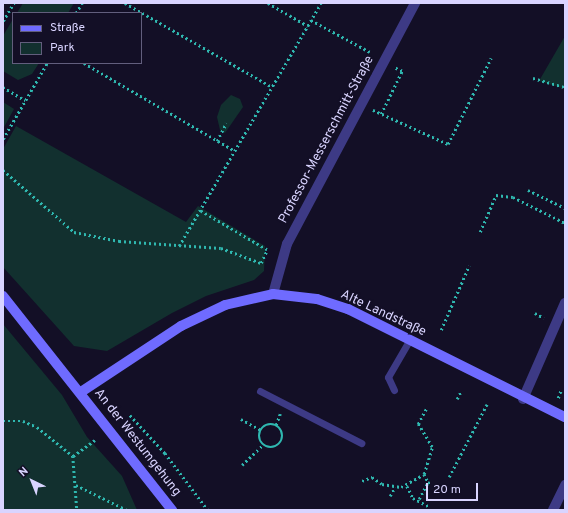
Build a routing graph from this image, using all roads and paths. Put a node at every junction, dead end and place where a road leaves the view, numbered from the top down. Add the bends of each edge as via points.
1 (14, 3) edge
2 (82, 3) edge
3 (125, 3) edge
4 (268, 3) edge
5 (321, 3) edge
6 (415, 3) edge
7 (77, 12) edge
8 (141, 12) edge
9 (142, 13) edge
10 (311, 20) junction
11 (3, 21) edge
12 (308, 26) junction
13 (370, 52) dead end
14 (491, 58) dead end
15 (382, 62) junction
16 (46, 64) edge
17 (86, 64) edge
18 (533, 78) dead end
19 (3, 87) edge
20 (272, 87) junction
21 (565, 87) edge
22 (25, 100) junction
23 (360, 104) junction
24 (381, 114) junction
25 (226, 123) dead end
26 (3, 139) edge
27 (217, 141) junction
28 (235, 151) junction
29 (3, 170) edge
30 (528, 190) dead end
31 (565, 208) edge
32 (199, 210) junction
33 (565, 223) edge
34 (480, 232) dead end
35 (179, 246) junction
36 (469, 266) dead end
37 (273, 294) junction
38 (3, 296) edge
39 (565, 303) edge
40 (441, 330) dead end
41 (410, 340) junction
42 (394, 390) dead end
43 (561, 390) dead end
44 (260, 391) dead end
45 (461, 391) dead end
46 (81, 392) junction
47 (457, 399) dead end
48 (523, 399) junction
49 (556, 402) dead end
50 (487, 404) dead end
51 (427, 407) dead end
52 (130, 415) dead end
53 (565, 417) edge
54 (241, 419) dead end
55 (3, 421) edge
56 (261, 430) junction
57 (96, 440) dead end
58 (360, 443) dead end
59 (263, 445) junction
60 (73, 456) junction
61 (242, 465) dead end
62 (424, 474) junction
63 (449, 477) dead end
64 (362, 481) dead end
65 (428, 482) junction
66 (432, 484) dead end
67 (565, 485) edge
68 (76, 486) junction
69 (406, 486) junction
70 (395, 487) junction
71 (390, 496) dead end
72 (420, 499) dead end
73 (430, 507) dead end
74 (76, 510) edge
75 (127, 510) edge
76 (172, 510) edge
77 (208, 510) edge
78 (553, 510) edge

1 - 11 path
2 - 7 path
3 - 8 path
4 - 12 path
5 - 10 path
6 - 15 street, Professor-Messerschmitt-Straße
9 - 20 path
10 - 12 path
10 - 13 path
12 - 20 path
14 - 24 path via 448,144
15 - 23 street, Professor-Messerschmitt-Straße
15 - 24 path via 402,71
16 - 22 path
17 - 27 path
18 - 21 path
19 - 22 path
20 - 28 path
22 - 26 path
23 - 24 path
23 - 37 street, Professor-Messerschmitt-Straße via 287,244
25 - 27 path
27 - 28 path
28 - 32 path
29 - 35 path via 74,232 119,242
30 - 31 path
32 - 35 path
32 - 35 path via 267,250 261,263 221,248
33 - 34 path via 513,197 496,194
36 - 40 path
37 - 41 main road, Alte Landstraße via 317,299 348,309
37 - 46 main road, Alte Landstraße via 225,305 181,326
38 - 46 main road, An der Westumgehung
39 - 48 street
41 - 42 lane via 388,377
41 - 48 main road, Alte Landstraße
43 - 49 path
44 - 58 lane
45 - 47 path
46 - 76 main road, An der Westumgehung
48 - 53 main road, Alte Landstraße
50 - 63 path
51 - 62 path via 418,424 432,447
52 - 77 path via 165,453
54 - 56 path
55 - 60 path via 23,421 37,427
56 - 59 path via 259,436
56 - 59 path via 269,424 276,423 283,433 282,441 274,448
57 - 60 path
59 - 61 path
60 - 68 path
62 - 65 path
62 - 69 path
64 - 70 path via 372,477
65 - 66 path
65 - 72 path
67 - 78 street
68 - 74 path
68 - 75 path
69 - 70 path
69 - 73 path via 413,498
70 - 71 path

